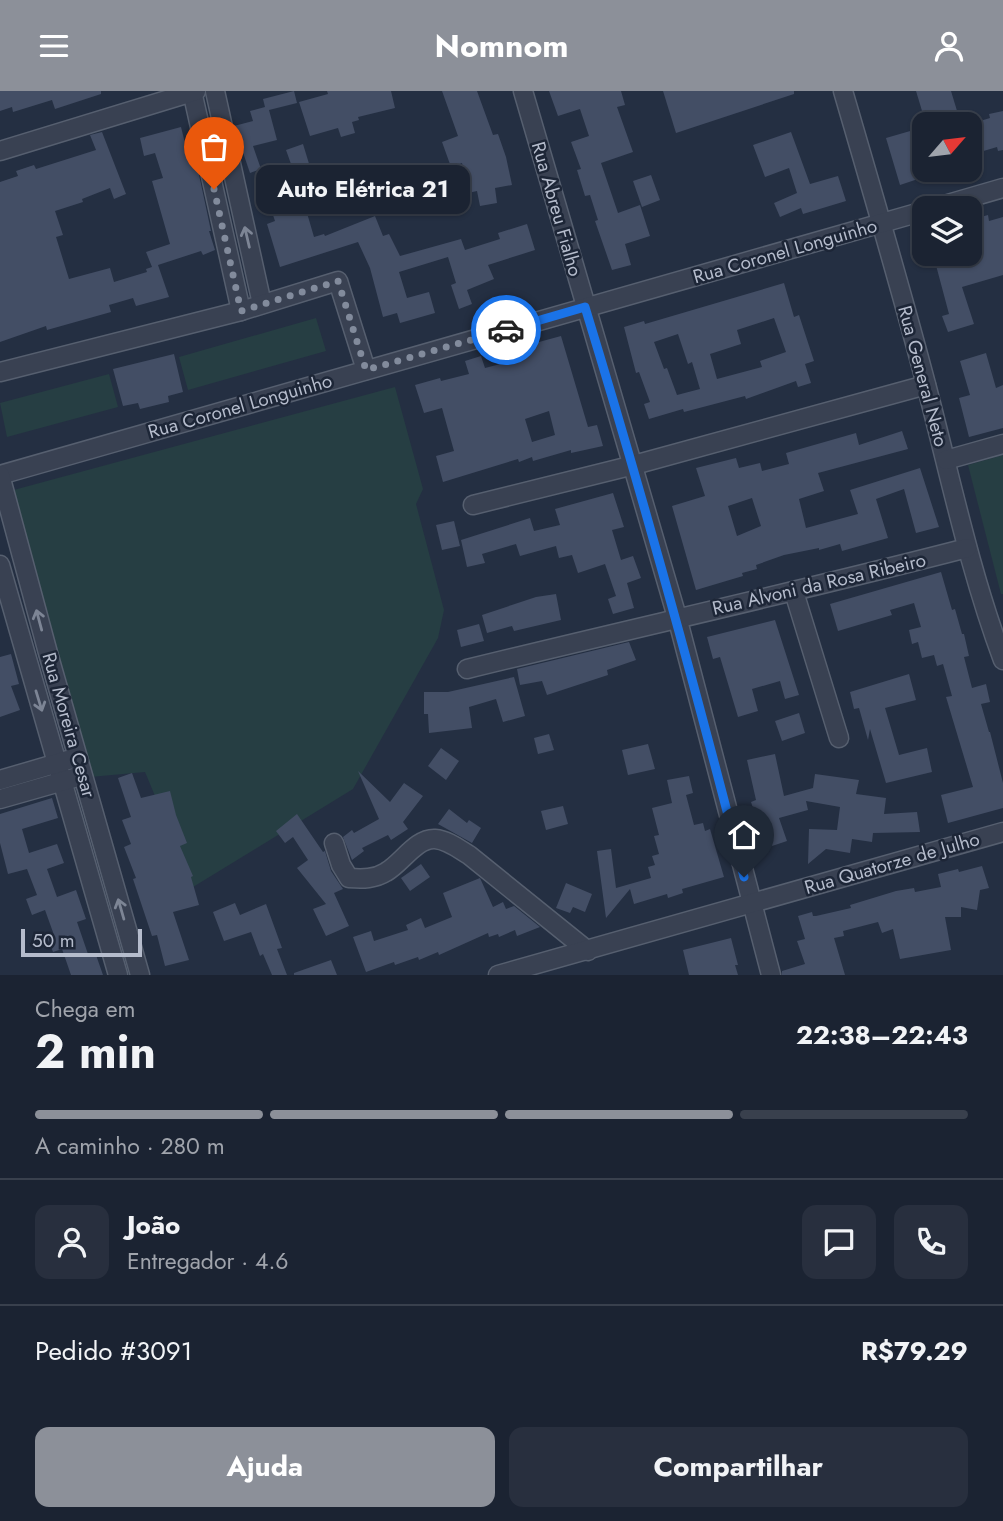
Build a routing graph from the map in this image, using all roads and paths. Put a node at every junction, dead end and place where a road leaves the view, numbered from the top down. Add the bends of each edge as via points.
1 (194, 91) edge
2 (215, 91) edge
3 (523, 91) edge
4 (843, 91) edge
5 (0, 151) edge
6 (1003, 188) edge
7 (975, 196) edge
8 (912, 214) edge
9 (882, 223) junction
10 (262, 304) junction
11 (585, 307) junction
12 (241, 311) junction
13 (366, 370) junction
14 (0, 372) edge
15 (926, 385) junction
16 (1003, 444) edge
17 (946, 460) junction
18 (634, 465) junction
19 (0, 475) edge
20 (473, 505) dead end
21 (967, 548) junction
22 (0, 565) edge
23 (794, 592) junction
24 (1003, 607) edge
25 (985, 612) junction
26 (677, 617) junction
27 (1003, 660) edge
28 (467, 669) dead end
29 (839, 738) dead end
30 (78, 757) junction
31 (58, 763) junction
32 (83, 776) junction
33 (0, 780) edge
34 (64, 781) junction
35 (0, 799) edge
36 (1003, 832) edge
37 (334, 843) dead end
38 (751, 903) junction
39 (589, 951) junction
40 (118, 975) edge
41 (140, 975) edge
42 (498, 975) edge
43 (771, 975) edge

1 - 5 street
1 - 12 street
10 -> 2 street
3 - 11 street, Rua Abreu Fialho
4 - 9 street, Rua General Neto
6 - 7 street
8 - 9 street, Rua Coronel Longuinho
9 - 11 street, Rua Coronel Longuinho
9 - 15 street, Rua General Neto
10 - 12 street
10 - 13 street via 338,281
11 - 13 street, Rua Coronel Longuinho
11 - 18 street, Rua Abreu Fialho
12 - 14 street
13 - 19 street, Rua Coronel Longuinho
15 - 17 street, Rua General Neto
15 - 18 street
16 - 17 street
17 - 21 street, Rua General Neto
18 - 20 street
18 - 26 street, Rua Abreu Fialho
30 -> 19 street, Rua Moreira Cesar
21 - 23 street, Rua Alvoni da Rosa Ribeiro
21 - 25 street, Rua General Neto
22 -> 31 street, Rua Moreira Cesar
23 - 26 street, Rua Alvoni da Rosa Ribeiro
23 - 29 street
24 - 25 street
25 - 27 street, Rua General Neto
26 - 28 street, Rua Alvoni da Rosa Ribeiro
26 - 38 street, Rua Abreu Fialho
30 - 31 street
30 - 32 street, Rua Moreira Cesar
31 - 33 street
31 - 34 street, Rua Moreira Cesar
32 - 34 street
41 -> 32 street, Rua Moreira Cesar
34 - 35 street
34 - 40 street, Rua Moreira Cesar
36 - 38 street, Rua Quatorze de Julho
37 - 39 street via 349,878 366,879 384,874 422,842 437,839 452,844
38 - 39 street, Rua Quatorze de Julho
38 - 43 street, Rua Abreu Fialho
39 - 42 street, Rua Quatorze de Julho

